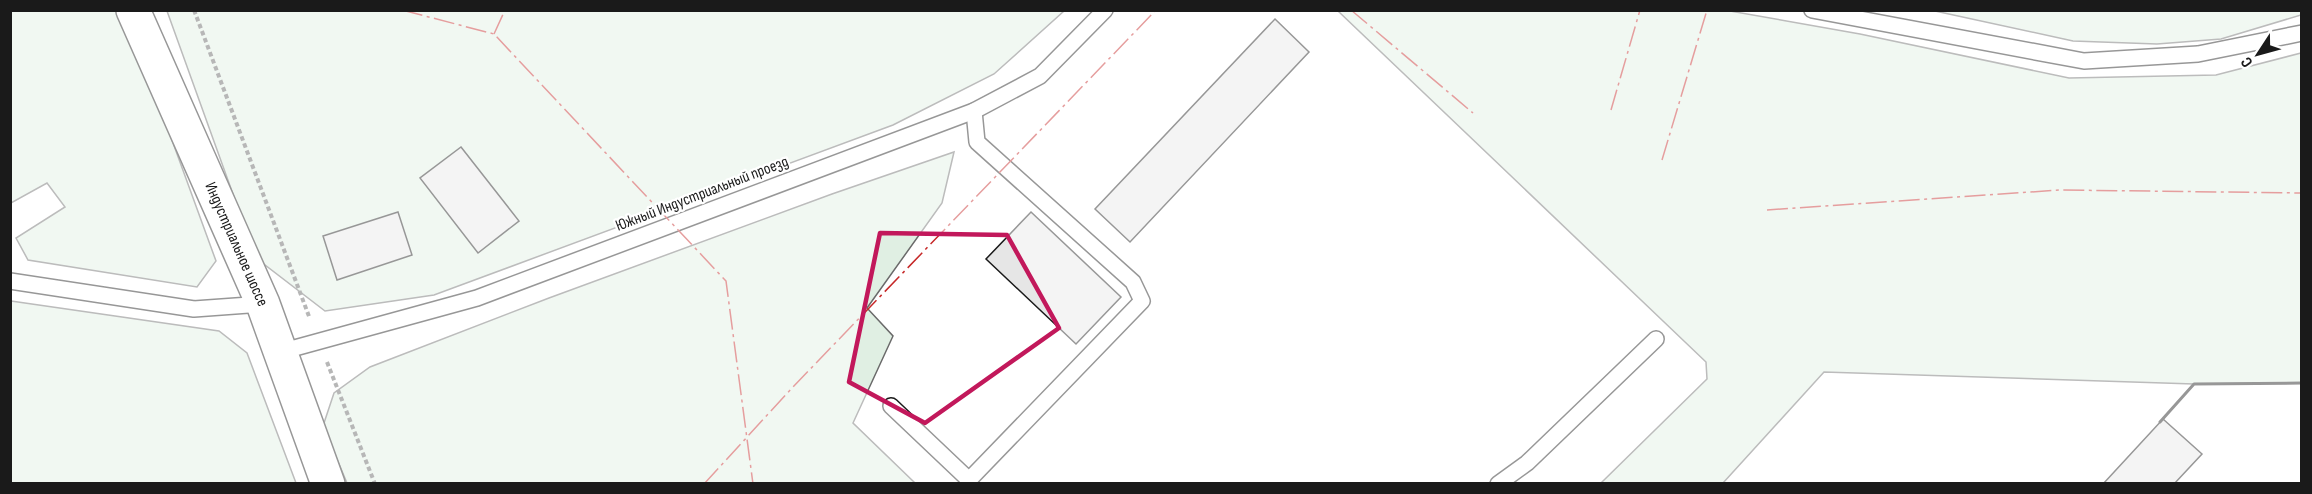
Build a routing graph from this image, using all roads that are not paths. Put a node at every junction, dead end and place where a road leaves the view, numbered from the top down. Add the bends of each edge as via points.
1 (133, 10) edge
2 (1812, 10) edge
3 (1102, 12) edge
4 (2301, 33) edge
5 (974, 111) junction
6 (10, 281) edge
7 (263, 304) junction
8 (1656, 339) dead end
9 (280, 352) junction
10 (891, 406) dead end
11 (328, 483) edge
12 (1498, 483) edge

1 - 7 main road, Индустриальное шоссе
2 - 4 lane via 2084,61 2198,54
3 - 5 lane, Южный Индустриальный проезд via 1040,76
5 - 9 lane, Южный Индустриальный проезд via 477,298
5 - 10 lane via 977,142 1133,282 1142,301 969,480
6 - 7 lane via 194,309
7 - 9 main road, Индустриальное шоссе
8 - 12 lane via 1527,463
9 - 11 main road, Индустриальное шоссе

